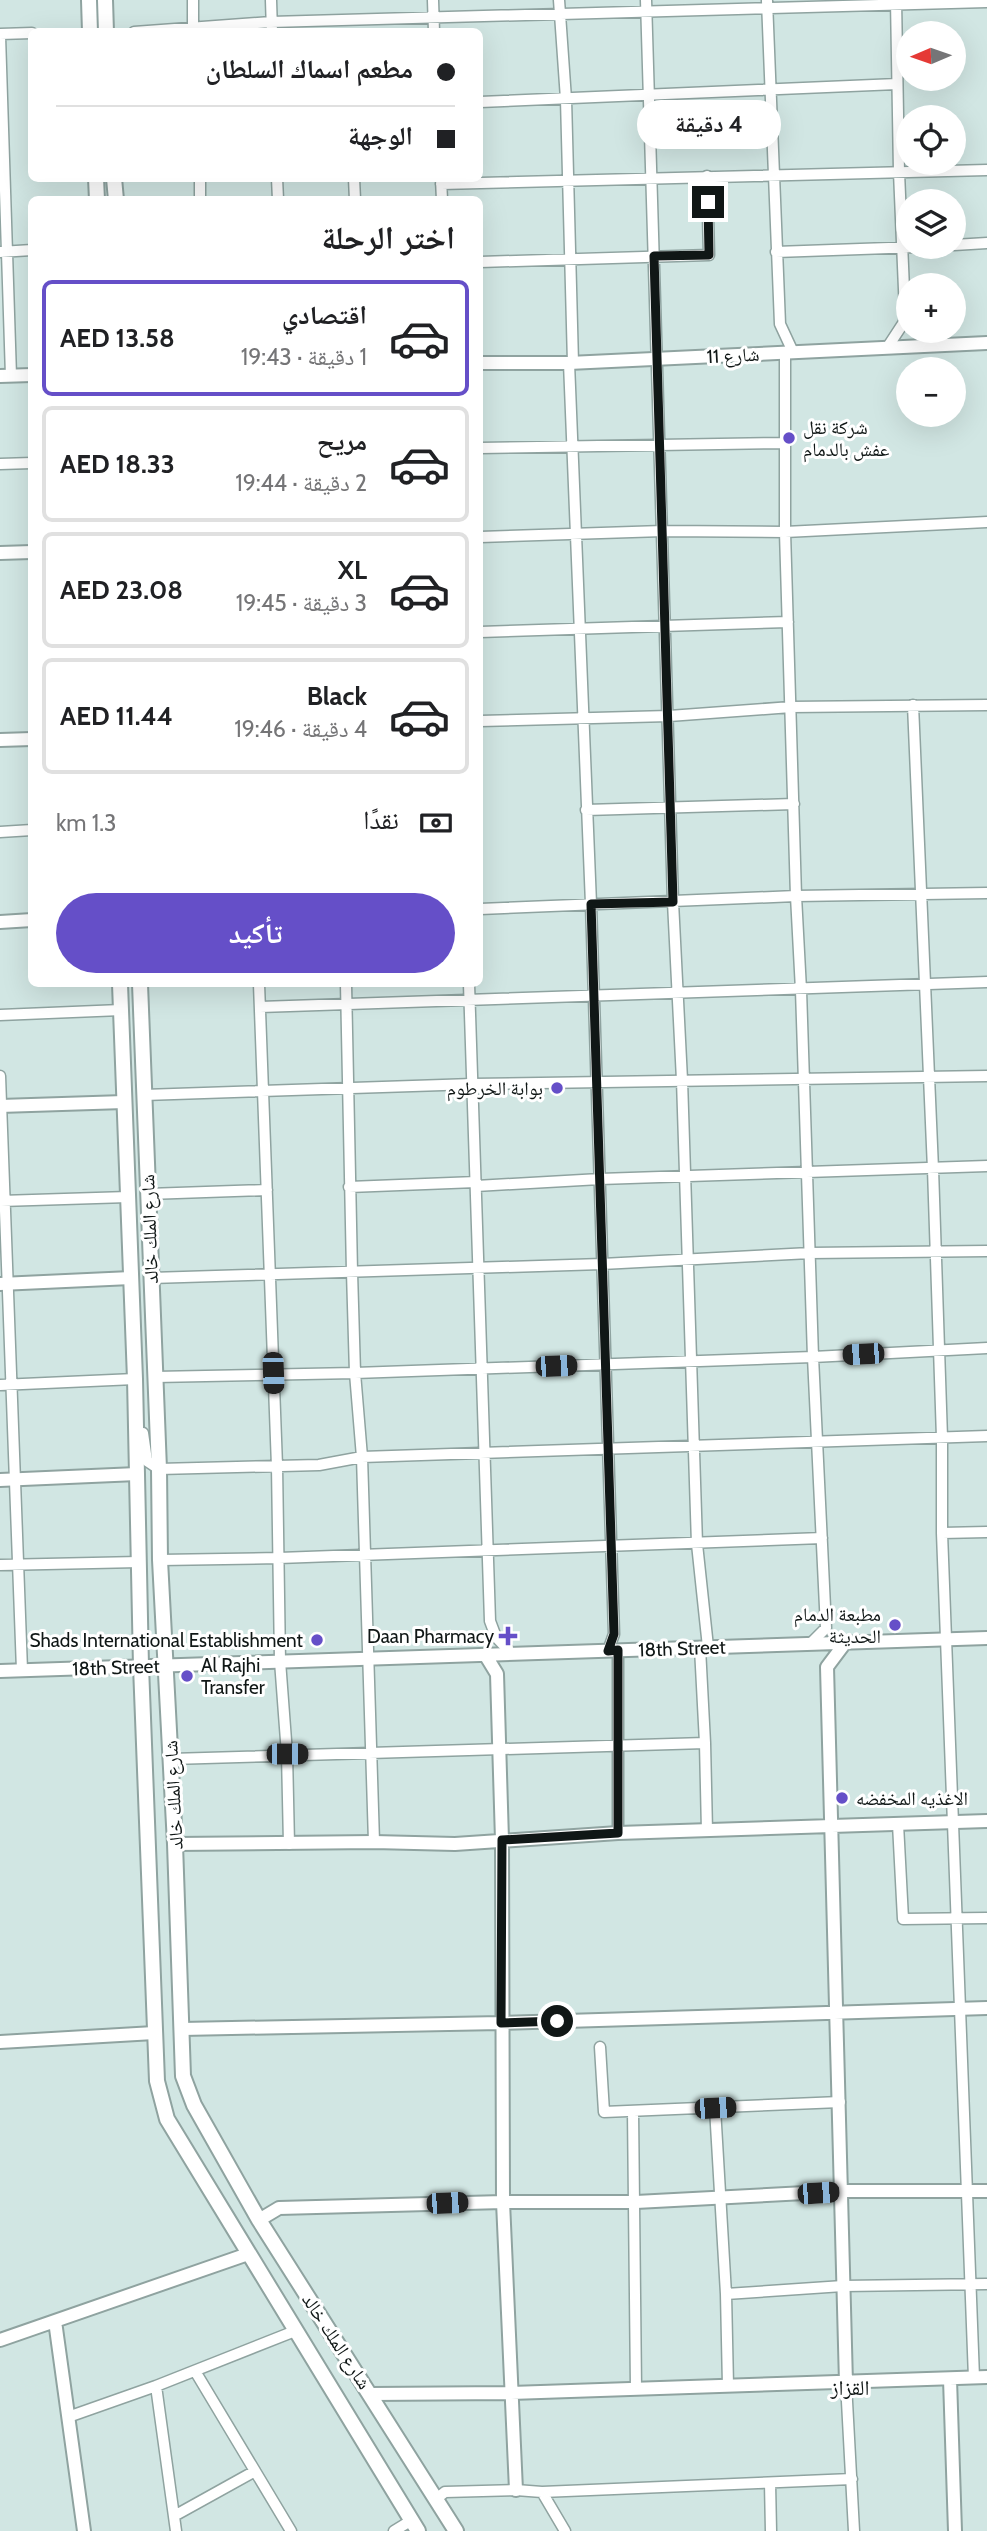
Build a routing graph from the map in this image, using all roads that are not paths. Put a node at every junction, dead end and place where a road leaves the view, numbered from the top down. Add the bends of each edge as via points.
1 (89, 0) edge
2 (105, 0) edge
3 (193, 0) edge
4 (271, 0) edge
5 (433, 0) edge
6 (559, 0) edge
7 (983, 1) edge
8 (896, 2) edge
9 (767, 3) edge
10 (646, 5) edge
11 (559, 13) junction
12 (434, 17) junction
13 (350, 20) junction
14 (896, 21) edge
15 (272, 27) edge
16 (90, 28) edge
17 (106, 28) edge
18 (193, 28) edge
19 (232, 28) edge
20 (350, 28) edge
21 (434, 28) edge
22 (28, 33) edge
23 (0, 35) edge
24 (896, 84) edge
25 (770, 91) junction
26 (650, 95) junction
27 (566, 99) junction
28 (483, 102) edge
29 (966, 170) edge
30 (987, 170) edge
31 (896, 172) edge
32 (772, 175) junction
33 (707, 176) junction
34 (653, 178) junction
35 (568, 180) junction
36 (483, 181) edge
37 (987, 243) edge
38 (966, 244) edge
39 (896, 247) edge
40 (28, 250) edge
41 (4, 252) edge
42 (776, 252) junction
43 (654, 256) junction
44 (902, 259) edge
45 (570, 260) junction
46 (483, 262) edge
47 (987, 343) edge
48 (887, 348) junction
49 (789, 352) junction
50 (657, 359) junction
51 (483, 363) edge
52 (571, 363) junction
53 (28, 375) edge
54 (6, 376) edge
55 (784, 443) junction
56 (571, 445) junction
57 (659, 445) junction
58 (483, 448) edge
59 (28, 463) edge
60 (0, 464) edge
61 (987, 522) edge
62 (663, 531) junction
63 (785, 532) junction
64 (576, 533) junction
65 (483, 537) edge
66 (28, 552) edge
67 (0, 553) edge
68 (788, 622) junction
69 (665, 624) junction
70 (580, 629) junction
71 (483, 632) edge
72 (913, 705) junction
73 (987, 705) edge
74 (790, 707) junction
75 (669, 716) junction
76 (584, 718) junction
77 (483, 721) edge
78 (28, 739) edge
79 (0, 740) edge
80 (794, 804) junction
81 (670, 808) junction
82 (586, 810) junction
83 (28, 830) edge
84 (0, 832) edge
85 (920, 893) junction
86 (987, 893) edge
87 (796, 896) junction
88 (673, 902) junction
89 (591, 904) junction
90 (483, 909) edge
91 (28, 920) edge
92 (0, 922) edge
93 (987, 982) edge
94 (925, 983) junction
95 (120, 987) edge
96 (140, 987) edge
97 (259, 987) edge
98 (346, 987) edge
99 (469, 987) edge
100 (801, 990) junction
101 (678, 993) junction
102 (594, 995) junction
103 (470, 1000) junction
104 (346, 1005) junction
105 (260, 1007) junction
106 (121, 1010) junction
107 (0, 1015) edge
108 (0, 1076) edge
109 (928, 1076) junction
110 (987, 1076) edge
111 (804, 1078) junction
112 (682, 1080) junction
113 (596, 1082) junction
114 (473, 1084) junction
115 (348, 1089) junction
116 (263, 1091) junction
117 (145, 1095) junction
118 (124, 1102) junction
119 (0, 1106) edge
120 (987, 1166) edge
121 (933, 1169) junction
122 (806, 1172) junction
123 (685, 1177) junction
124 (600, 1178) junction
125 (476, 1184) junction
126 (349, 1187) junction
127 (267, 1190) junction
128 (148, 1194) junction
129 (128, 1197) junction
130 (3, 1201) edge
131 (934, 1251) junction
132 (987, 1251) edge
133 (810, 1253) junction
134 (687, 1260) junction
135 (602, 1264) junction
136 (479, 1267) junction
137 (352, 1272) junction
138 (270, 1275) junction
139 (151, 1278) junction
140 (131, 1279) junction
141 (4, 1284) edge
142 (987, 1349) edge
143 (938, 1350) junction
144 (813, 1357) junction
145 (692, 1361) junction
146 (605, 1364) junction
147 (482, 1368) junction
148 (273, 1373) junction
149 (355, 1373) junction
150 (155, 1377) junction
151 (135, 1379) junction
152 (0, 1385) edge
153 (12, 1385) junction
154 (987, 1436) edge
155 (942, 1438) junction
156 (817, 1443) junction
157 (695, 1447) junction
158 (607, 1449) junction
159 (485, 1452) junction
160 (362, 1457) junction
161 (277, 1466) junction
162 (159, 1469) junction
163 (137, 1474) junction
164 (15, 1479) junction
165 (0, 1480) edge
166 (987, 1532) edge
167 (942, 1533) junction
168 (822, 1538) junction
169 (697, 1544) junction
170 (610, 1545) junction
171 (488, 1550) junction
172 (365, 1554) junction
173 (279, 1558) junction
174 (160, 1560) junction
175 (139, 1562) junction
176 (19, 1564) junction
177 (0, 1565) edge
178 (987, 1638) edge
179 (948, 1640) junction
180 (845, 1643) junction
181 (810, 1644) junction
182 (704, 1647) junction
183 (613, 1650) junction
184 (512, 1654) junction
185 (486, 1656) junction
186 (368, 1659) junction
187 (281, 1661) junction
188 (167, 1665) junction
189 (141, 1666) junction
190 (22, 1670) junction
191 (0, 1671) edge
192 (705, 1743) junction
193 (617, 1745) junction
194 (499, 1750) junction
195 (287, 1754) junction
196 (371, 1754) junction
197 (171, 1759) junction
198 (987, 1821) edge
199 (954, 1823) junction
200 (898, 1824) junction
201 (833, 1827) junction
202 (707, 1830) junction
203 (618, 1833) junction
204 (502, 1840) junction
205 (374, 1842) junction
206 (175, 1844) junction
207 (289, 1844) junction
208 (987, 1918) edge
209 (958, 1919) junction
210 (960, 2008) junction
211 (987, 2008) edge
212 (836, 2014) junction
213 (501, 2023) junction
214 (182, 2029) junction
215 (154, 2033) junction
216 (0, 2042) edge
217 (600, 2047) dead end
218 (840, 2102) junction
219 (715, 2108) junction
220 (633, 2111) junction
221 (842, 2191) junction
222 (968, 2191) junction
223 (987, 2191) edge
224 (721, 2199) junction
225 (503, 2202) junction
226 (636, 2202) junction
227 (259, 2220) junction
228 (248, 2254) junction
229 (987, 2284) edge
230 (971, 2285) junction
231 (843, 2286) junction
232 (726, 2294) junction
233 (55, 2321) junction
234 (295, 2331) junction
235 (0, 2340) edge
236 (195, 2371) junction
237 (981, 2378) edge
238 (950, 2379) junction
239 (846, 2383) junction
240 (156, 2386) junction
241 (727, 2386) junction
242 (636, 2389) junction
243 (511, 2393) junction
244 (371, 2394) junction
245 (68, 2417) junction
246 (255, 2471) junction
247 (852, 2479) junction
248 (770, 2483) junction
249 (516, 2490) junction
250 (542, 2492) junction
251 (436, 2499) junction
252 (174, 2516) junction
253 (415, 2526) edge
254 (85, 2531) edge
255 (176, 2531) edge
256 (291, 2531) edge
257 (394, 2531) edge
258 (456, 2531) edge
259 (565, 2531) edge
260 (771, 2531) edge
261 (854, 2531) edge
262 (955, 2531) edge

1 - 16 main road
2 - 17 main road
3 - 18 street
4 - 15 street
5 - 12 street
6 - 11 street
7 - 8 street
8 - 9 street
8 - 14 street
9 - 10 street
9 - 25 street
10 - 11 street
10 - 26 street
11 - 12 street
11 - 27 street
12 - 13 street
12 - 21 street
13 - 15 street
13 - 20 street
15 - 19 street
22 - 23 street
23 - 41 street
24 - 25 street
25 - 26 street
25 - 32 street
26 - 27 street
26 - 34 street
27 - 28 street
27 - 35 street
29 - 30 street
31 - 32 street
32 - 33 street
32 - 42 street
33 - 34 street
33 - 43 street via 709,255
34 - 35 street
34 - 43 street
35 - 36 street
35 - 45 street
37 - 38 street
39 - 42 street
40 - 41 street
41 - 54 street
42 - 49 street via 780,324
43 - 45 street
43 - 50 street
44 - 48 street via 904,322
45 - 46 street
45 - 52 street
47 - 48 street, شارع 11
48 - 49 street, شارع 11
49 - 50 street, شارع 11
49 - 55 street
50 - 52 street, شارع 11
50 - 57 street
51 - 52 street, شارع 11
52 - 56 street
53 - 54 street
55 - 57 street
55 - 63 street
56 - 57 street
56 - 58 street
56 - 64 street
57 - 62 street
59 - 60 street
61 - 63 street
62 - 63 street
62 - 64 street
62 - 69 street
63 - 68 street
64 - 65 street
64 - 70 street
66 - 67 street
68 - 69 street
68 - 74 street
69 - 70 street
69 - 75 street
70 - 71 street
70 - 76 street
72 - 73 street
72 - 74 street
72 - 85 street
74 - 75 street
74 - 80 street
75 - 76 street
75 - 81 street
76 - 77 street
76 - 82 street
78 - 79 street
80 - 81 street
80 - 87 street
81 - 82 street
81 - 88 street
82 - 89 street
83 - 84 street
85 - 86 street
85 - 87 street
85 - 94 street
87 - 88 street
87 - 100 street
88 - 89 street
88 - 101 street
89 - 90 street
89 - 102 street
91 - 92 street
93 - 94 street
94 - 100 street
94 - 109 street
95 - 106 main road, شارع الملك خالد
96 - 117 main road, شارع الملك خالد
97 - 105 street
98 - 104 street
99 - 103 street
100 - 101 street
100 - 111 street
101 - 102 street
101 - 112 street
102 - 103 street
102 - 113 street
103 - 104 street
103 - 114 street
104 - 105 street
104 - 115 street
105 - 116 street
106 - 107 street
106 - 118 main road, شارع الملك خالد
108 - 119 street
109 - 110 street
109 - 111 street
109 - 121 street
111 - 112 street
111 - 122 street
112 - 113 street
112 - 123 street
113 - 114 street
113 - 124 street
114 - 115 street
114 - 125 street
115 - 116 street
115 - 126 street
116 - 117 street
116 - 127 street
117 - 128 main road, شارع الملك خالد
118 - 119 street
118 - 129 main road, شارع الملك خالد
119 - 130 street
120 - 121 street
121 - 122 street
121 - 131 street
122 - 123 street
122 - 133 street
123 - 124 street
123 - 134 street
124 - 125 street
124 - 135 street
125 - 126 street
125 - 136 street
126 - 137 street
127 - 128 street
127 - 138 street
128 - 139 main road, شارع الملك خالد
129 - 130 street
129 - 140 main road, شارع الملك خالد
130 - 141 street
131 - 132 street
131 - 133 street
131 - 143 street
133 - 134 street
133 - 144 street
134 - 135 street
134 - 145 street
135 - 136 street
135 - 146 street
136 - 137 street
136 - 147 street
137 - 138 street
137 - 149 street
138 - 139 street
138 - 148 street
139 - 150 main road, شارع الملك خالد
140 - 141 street
140 - 151 main road, شارع الملك خالد
141 - 153 street
142 - 143 street
143 - 144 street
143 - 155 street
144 - 145 street
144 - 156 street
145 - 146 street
145 - 157 street
146 - 147 street
146 - 158 street
147 - 149 street
147 - 159 street
148 - 149 street
148 - 150 street
148 - 161 street
149 - 160 street
150 - 162 main road, شارع الملك خالد
151 - 153 street
151 - 162 street via 147,1461
151 - 163 main road, شارع الملك خالد
152 - 153 street
153 - 164 street
154 - 155 street
155 - 156 street
155 - 167 street
156 - 157 street
156 - 168 street
157 - 158 street
157 - 169 street
158 - 159 street
158 - 170 street
159 - 160 street
159 - 171 street
160 - 161 street
160 - 172 street
161 - 162 street
161 - 173 street
162 - 174 main road, شارع الملك خالد
163 - 164 street
163 - 175 main road, شارع الملك خالد
164 - 165 street
164 - 176 street
166 - 167 street
167 - 179 street
168 - 169 street
168 - 181 street via 826,1628
169 - 170 street
169 - 182 street
170 - 171 street
170 - 183 street
171 - 172 street
171 - 184 street via 491,1621 496,1637
172 - 173 street
172 - 186 street
173 - 174 street
173 - 187 street
174 - 188 main road, شارع الملك خالد
175 - 176 street
175 - 189 main road, شارع الملك خالد
176 - 177 street
176 - 190 street
178 - 179 street, 18th Street
179 - 180 street, 18th Street
179 - 199 street
180 - 181 street, 18th Street
180 - 201 street via 827,1667
181 - 182 street, 18th Street
182 - 183 street, 18th Street
182 - 192 street
183 - 184 street, 18th Street
183 - 193 street
184 - 185 street, 18th Street
185 - 186 street, 18th Street
185 - 194 street via 497,1674
186 - 187 street, 18th Street
186 - 196 street
187 - 188 street, 18th Street
187 - 195 street
188 - 189 street, 18th Street
188 - 197 main road, شارع الملك خالد
189 - 190 street, 18th Street
189 - 215 main road, شارع الملك خالد
190 - 191 street, 18th Street
192 - 193 street
192 - 202 street
193 - 194 street
193 - 203 street
194 - 196 street
194 - 204 street
195 - 196 street
195 - 197 street
195 - 207 street
196 - 205 street
197 - 206 main road, شارع الملك خالد
198 - 199 street
199 - 200 street
199 - 209 street
200 - 201 street
200 - 209 street via 903,1919
201 - 202 street
201 - 212 street
202 - 203 street
203 - 204 street
204 - 205 street
204 - 213 street
205 - 207 street
206 - 207 street
206 - 214 main road, شارع الملك خالد
208 - 209 street
209 - 210 street
210 - 211 street
210 - 212 street
210 - 222 street
212 - 213 street
212 - 218 street
213 - 214 street
213 - 225 street
214 - 227 main road, شارع الملك خالد via 183,2076 194,2105
215 - 216 street
215 - 228 main road, شارع الملك خالد via 157,2081 167,2119
217 - 220 street via 604,2112
218 - 219 street
218 - 221 street
219 - 220 street
219 - 224 street
220 - 226 street
221 - 222 street
221 - 224 street
221 - 231 street
222 - 223 street
222 - 230 street
224 - 226 street
224 - 232 street
225 - 226 street
225 - 227 street via 279,2208
225 - 243 street
226 - 242 street
227 - 244 main road, شارع الملك خالد
228 - 233 street
228 - 234 main road, شارع الملك خالد
229 - 230 street
230 - 231 street
230 - 237 street
231 - 232 street
231 - 239 street
232 - 241 street
233 - 235 street
233 - 245 street
234 - 236 street
234 - 253 main road, شارع الملك خالد
236 - 240 street
236 - 246 street
237 - 238 street
238 - 239 street
238 - 262 street
239 - 241 street
239 - 247 street
240 - 245 street
240 - 252 street
241 - 242 street
242 - 243 street
243 - 244 street
243 - 249 street
244 - 251 main road, شارع الملك خالد
245 - 254 street
246 - 252 street
246 - 256 street
247 - 248 street
247 - 261 street
248 - 250 street
248 - 260 street
249 - 250 street
249 - 251 street via 445,2492
250 - 259 street
251 - 258 main road, شارع الملك خالد
252 - 255 street
253 - 257 street

